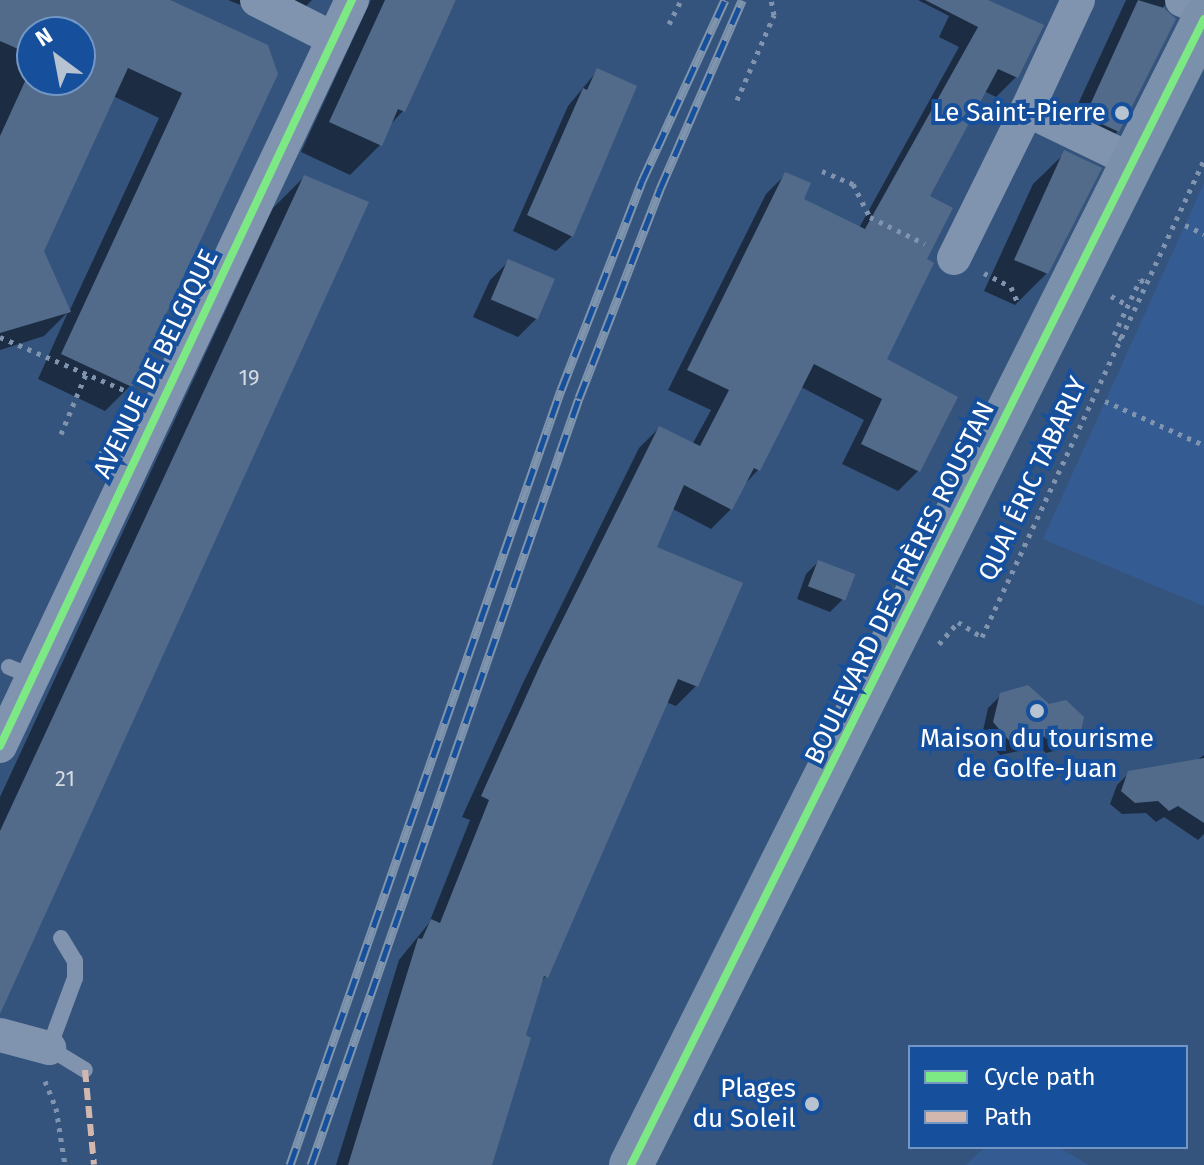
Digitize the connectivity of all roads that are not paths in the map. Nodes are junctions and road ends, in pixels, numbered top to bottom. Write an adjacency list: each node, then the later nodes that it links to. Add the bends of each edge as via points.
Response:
1 (257, 0): 7 (street)
2 (352, 0): 7 (street, AVENUE DE BELGIQUE)
3 (1078, 0): 8 (street)
4 (1182, 0): 5 (street)
5 (1204, 9)
6 (1204, 19): 9 (main road, BOULEVARD DES FRÈRES ROUSTAN)
7 (334, 39): 11 (street, AVENUE DE BELGIQUE, via 159,405 119,458 20,672)
8 (1027, 110): 9 (street); 10 (street)
9 (1133, 161): 15 (main road, BOULEVARD DES FRÈRES ROUSTAN)
10 (954, 258)
11 (0, 746)
12 (61, 938): 13 (lane, via 75,961 75,978)
13 (25, 1042): 14 (lane)
14 (85, 1070)
15 (631, 1165)

